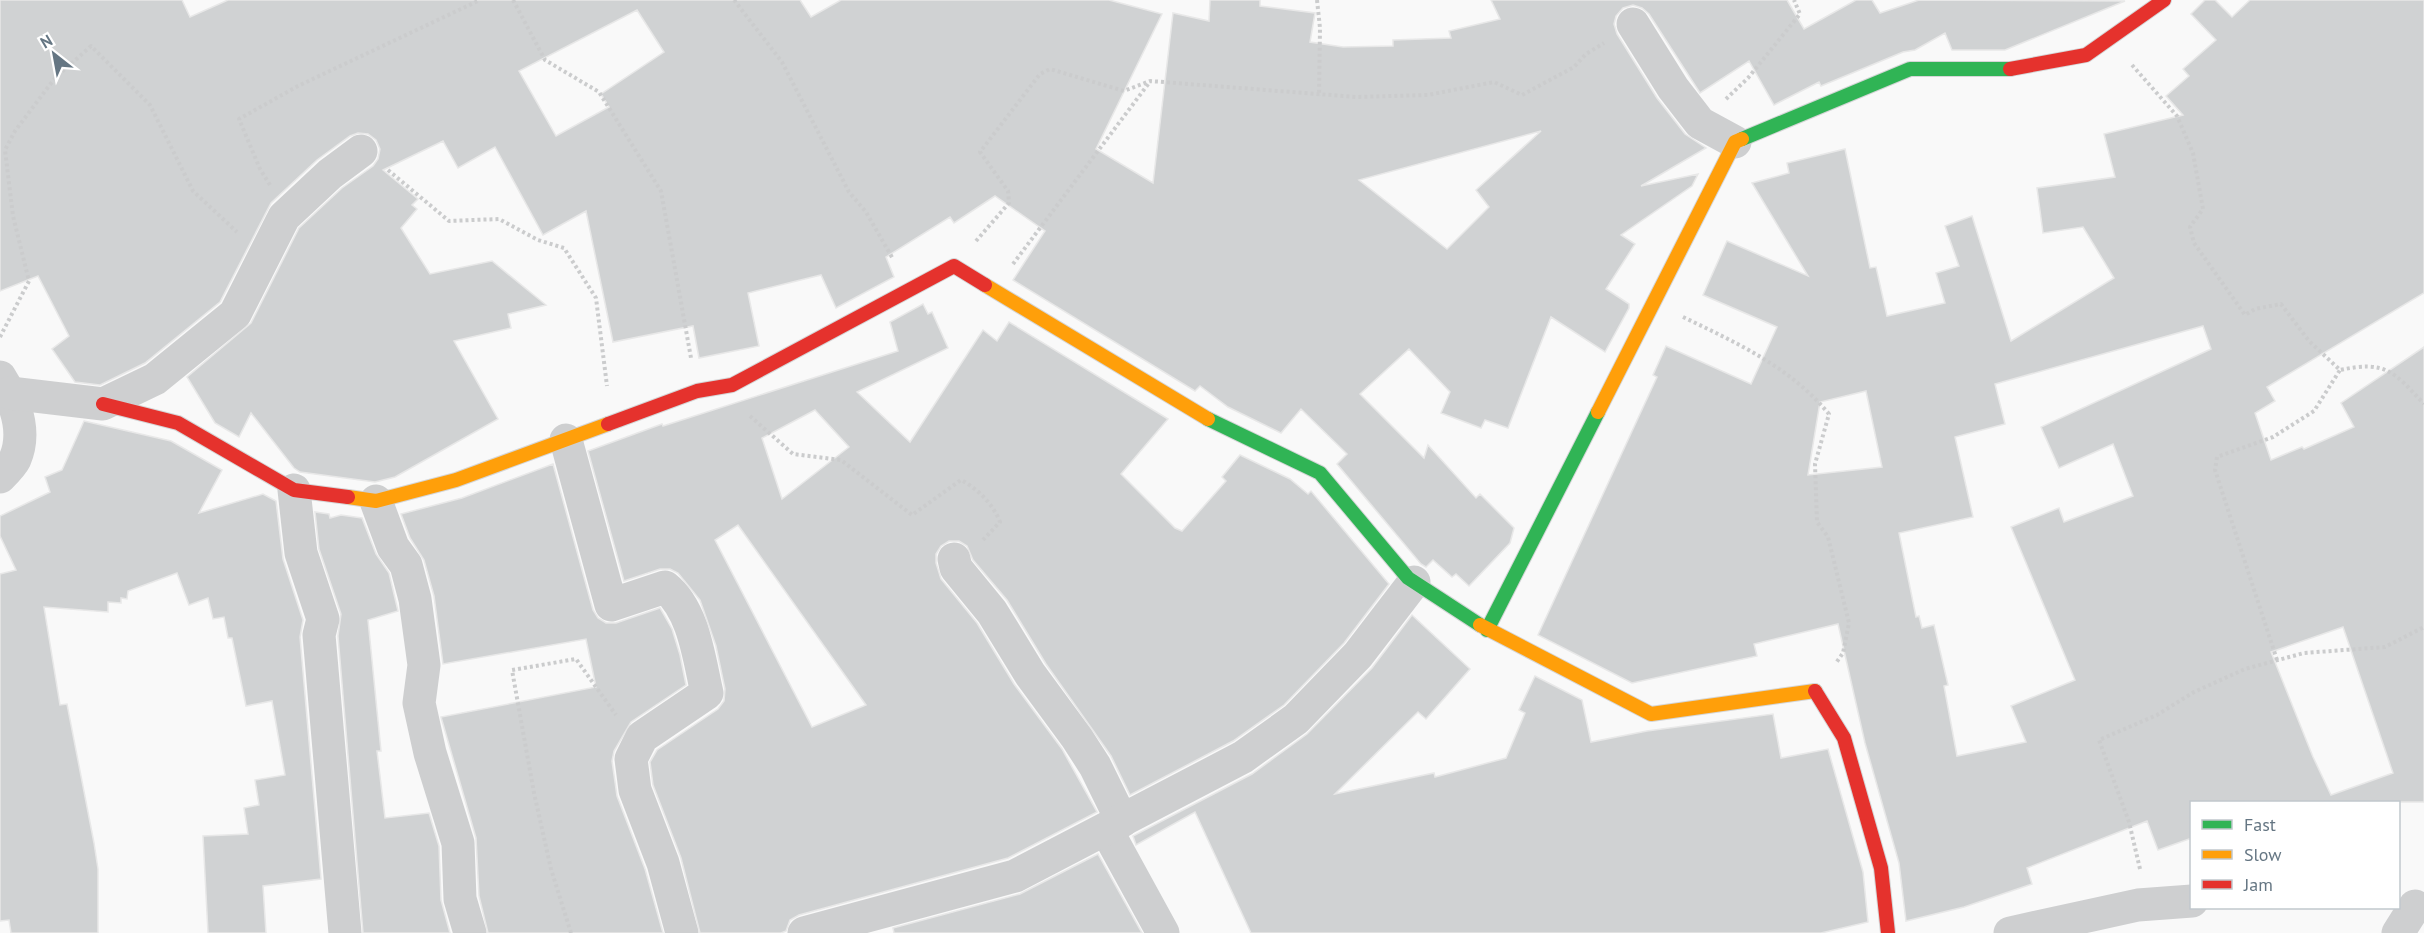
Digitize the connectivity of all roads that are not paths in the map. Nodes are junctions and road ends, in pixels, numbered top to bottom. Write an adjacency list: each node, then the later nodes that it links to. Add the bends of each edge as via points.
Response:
1 (2164, 0): 3 (street, via 2086,55 2016,69 1911,69)
2 (1633, 24): 3 (street, via 1700,123)
3 (1735, 142): 13 (street)
4 (361, 151): 6 (street, via 288,213 236,314 155,380)
5 (5, 385): 6 (street); 8 (street, via 21,428 15,459)
6 (103, 404): 9 (street, via 178,423)
7 (566, 440): 10 (street, via 456,480); 12 (street, via 697,391 732,386 954,266 1190,410 1320,473); 19 (street, via 611,604 665,587 676,595 691,628 707,693 642,736 631,759 635,790 663,863)
8 (0, 477)
9 (294, 490): 10 (street); 17 (street, via 301,553 323,619 319,635)
10 (376, 501): 18 (street, via 393,547 406,565 415,599 424,665 419,703 458,843 460,899)
11 (954, 559): 14 (street, via 956,568 992,612 1030,675 1095,766)
12 (1414, 582): 13 (street); 14 (street, via 1358,655 1296,719 1243,757)
13 (1487, 630): 22 (street, via 1651,714 1814,689 1844,738 1881,867)
14 (1114, 825): 20 (street, via 1015,876); 21 (street)
15 (2190, 901): 23 (street, via 2148,904)
16 (2412, 906): 24 (street)
17 (345, 933)
18 (470, 933)
19 (681, 933)
20 (804, 933)
21 (1163, 933)
22 (1888, 933)
23 (2010, 933)
24 (2398, 933)

